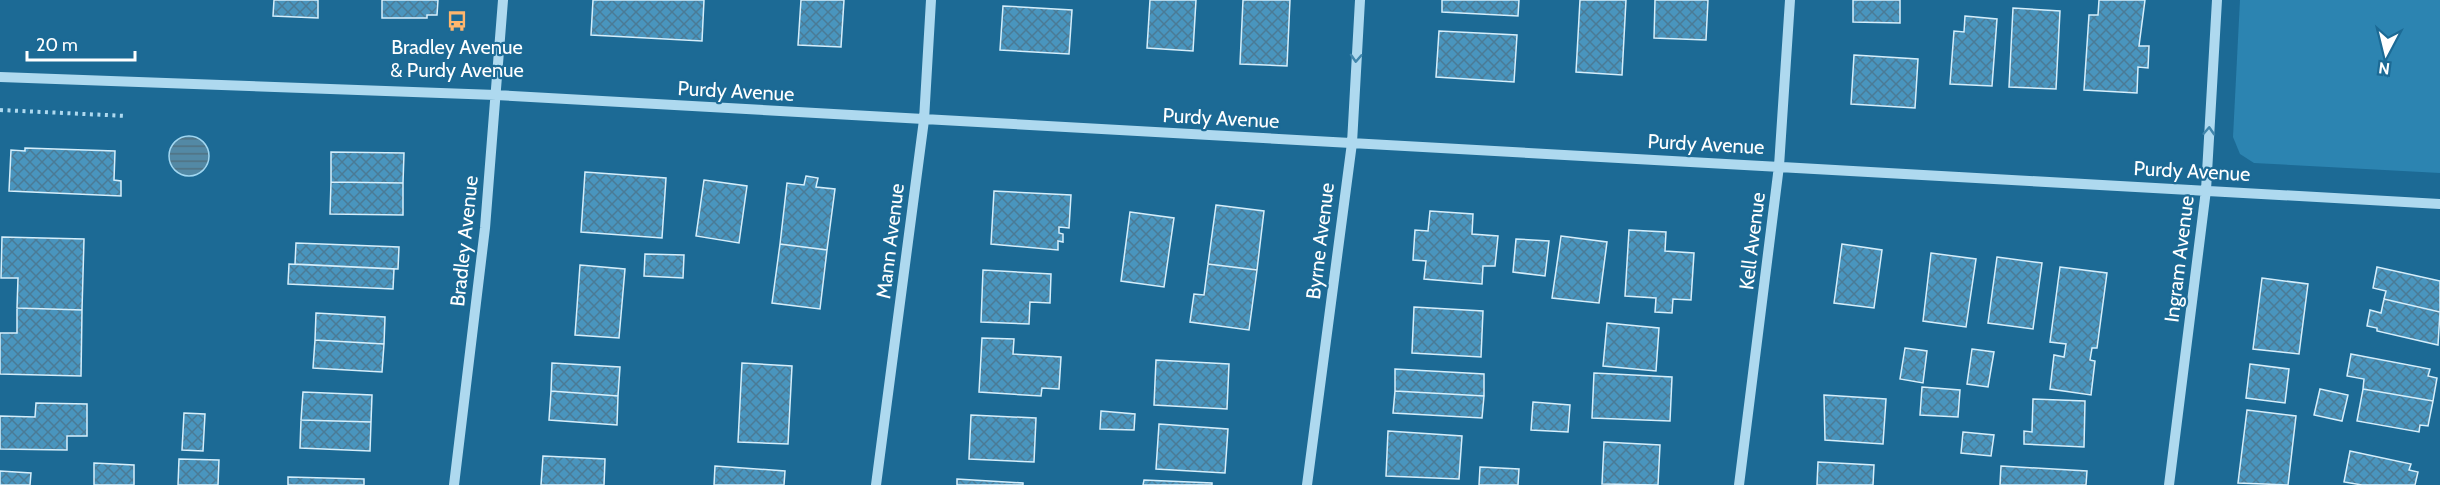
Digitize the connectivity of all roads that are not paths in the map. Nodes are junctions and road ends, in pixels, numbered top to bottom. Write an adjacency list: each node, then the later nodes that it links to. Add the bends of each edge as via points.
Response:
1 (503, 0): 7 (street, Bradley Avenue)
2 (931, 0): 8 (street, Mann Avenue)
3 (1360, 0): 9 (street, Byrne Avenue, one-way to 9)
4 (1790, 0): 10 (street, Kell Avenue)
5 (2217, 0): 11 (street, Ingram Avenue, one-way to 5)
6 (0, 77): 7 (street, Purdy Avenue)
7 (496, 95): 8 (street, Purdy Avenue); 13 (street, Bradley Avenue, via 485,228)
8 (924, 120): 9 (street, Purdy Avenue); 14 (street, Mann Avenue)
9 (1352, 143): 10 (street, Purdy Avenue); 15 (street, Byrne Avenue)
10 (1779, 166): 11 (street, Purdy Avenue); 16 (street, Kell Avenue)
11 (2206, 190): 12 (street, Purdy Avenue); 17 (street, Ingram Avenue)
12 (2440, 204)
13 (454, 485)
14 (876, 485)
15 (1307, 485)
16 (1739, 485)
17 (2169, 485)

